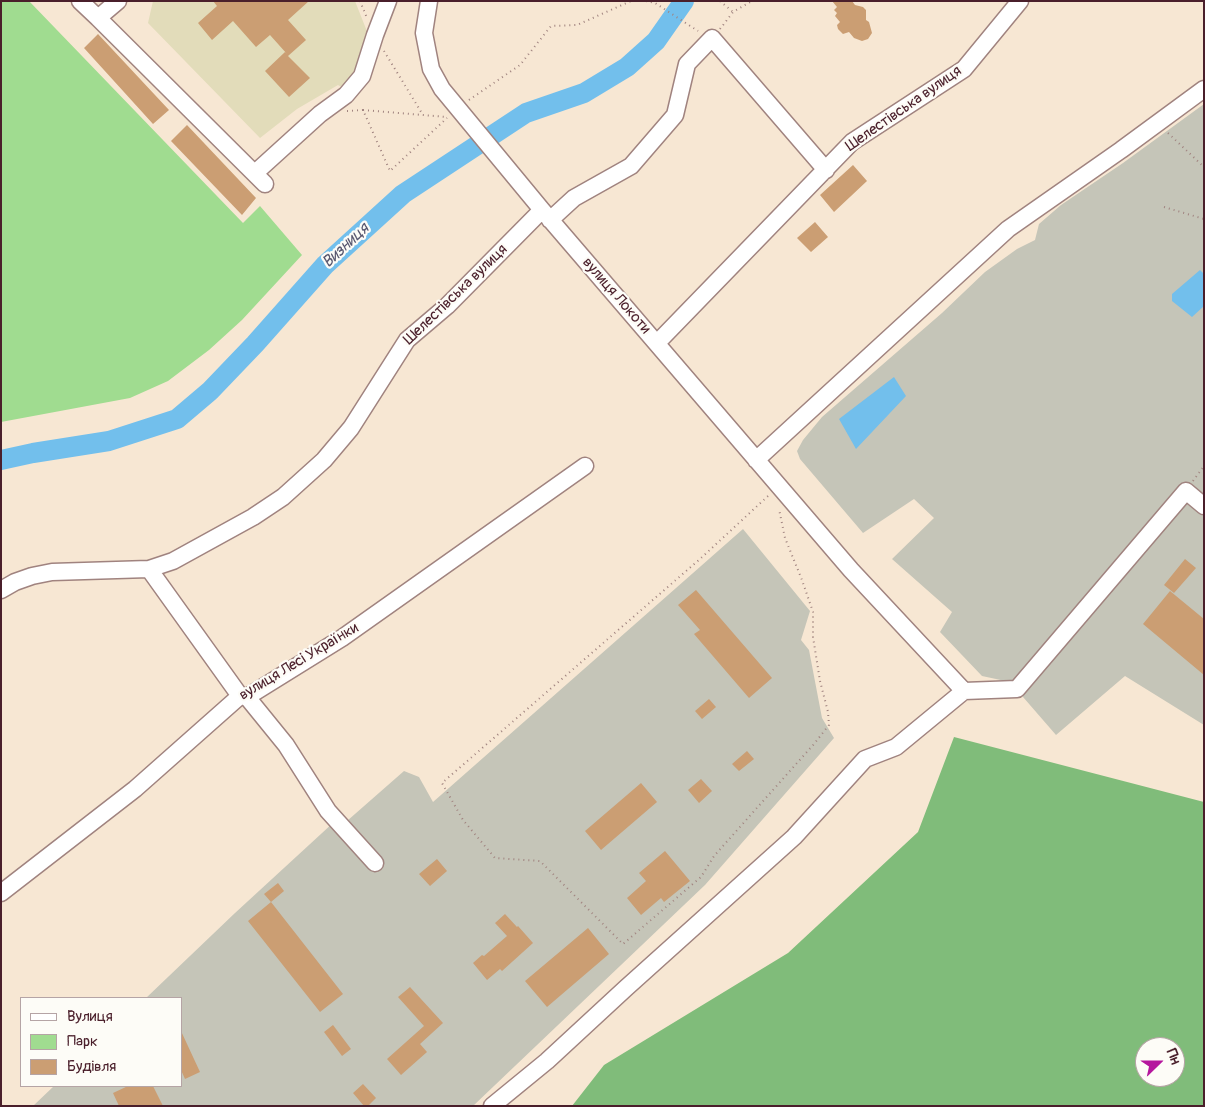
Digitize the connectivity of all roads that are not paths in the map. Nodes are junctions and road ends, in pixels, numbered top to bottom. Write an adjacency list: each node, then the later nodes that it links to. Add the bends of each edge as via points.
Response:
1 (80, 1): 6 (street)
2 (118, 1): 6 (street)
3 (388, 1): 6 (street, via 362,76 346,95 320,114 260,179)
4 (429, 1): 9 (street, вулиця Локоти, via 424,33 432,70 442,89)
5 (1020, 1): 8 (street, Шелестівська вулиця, via 964,69 852,142)
6 (98, 18)
7 (1204, 89): 11 (street, via 1008,229)
8 (826, 170): 9 (street, Шелестівська вулиця, via 712,38 688,64 675,115 631,166); 10 (street, Шелестівська вулиця)
9 (546, 215): 10 (street, вулиця Локоти); 14 (street, Шелестівська вулиця, via 407,340 351,428 324,460 284,497 173,562)
10 (656, 343): 11 (street, вулиця Локоти)
11 (756, 460): 16 (street, вулиця Локоти, via 851,570)
12 (585, 466): 17 (street, вулиця Лесі Українки, via 342,638)
13 (1204, 506): 16 (street, via 1186,491 1017,689)
14 (149, 569): 15 (street, Шелестівська вулиця, via 52,572 15,582); 17 (street)
15 (1, 590)
16 (964, 690): 20 (street, via 896,747 865,758 794,836 547,1061)
17 (243, 696): 18 (street, via 286,746 328,812); 19 (street, вулиця Лесі Українки, via 136,789)
18 (375, 863)
19 (1, 893)
20 (492, 1106)

